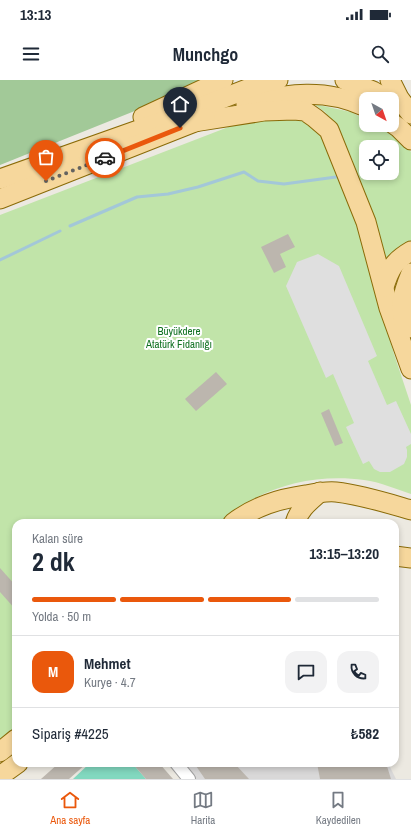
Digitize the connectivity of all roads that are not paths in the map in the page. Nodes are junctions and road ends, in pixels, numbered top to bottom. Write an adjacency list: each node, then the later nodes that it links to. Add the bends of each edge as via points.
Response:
1 (223, 80): 12 (main road)
2 (278, 80): 12 (main road, via 265,82 175,117)
3 (345, 80): 5 (main road)
4 (390, 80): 8 (main road)
5 (375, 92)
6 (359, 104): 9 (main road, via 336,96 287,95 267,98)
7 (399, 106): 8 (main road)
8 (411, 114)
9 (194, 122): 14 (main road); 18 (main road, via 264,111 294,110 305,111 329,130 366,222)
10 (399, 128): 11 (main road)
11 (411, 140)
12 (26, 169): 13 (main road)
13 (0, 179)
14 (8, 196): 15 (main road)
15 (0, 202)
16 (411, 250): 18 (main road, via 398,258 389,272)
17 (411, 273): 19 (main road, via 403,293 402,304 403,319)
18 (384, 287): 20 (main road)
19 (411, 346)
20 (411, 370)
21 (320, 492): 22 (main road, via 350,494); 25 (main road, via 281,499); 26 (main road, via 304,506)
22 (389, 504): 23 (main road); 24 (main road)
23 (411, 504)
24 (411, 510)
25 (238, 519)
26 (296, 519)
27 (399, 556): 28 (main road)
28 (411, 558)
29 (12, 742): 30 (main road)
30 (0, 752)
31 (12, 767): 33 (main road)
32 (180, 767): 34 (street)
33 (0, 776)
34 (190, 779)

